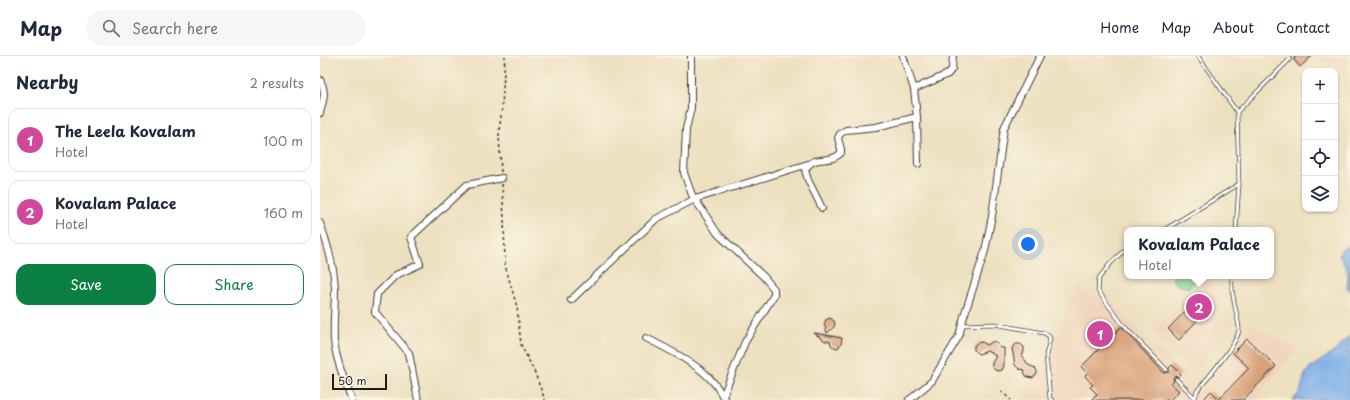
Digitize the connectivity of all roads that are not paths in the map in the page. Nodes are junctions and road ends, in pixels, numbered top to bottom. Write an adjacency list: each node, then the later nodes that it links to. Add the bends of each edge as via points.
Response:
1 (691, 56): 16 (street, via 692,108 686,129 684,173)
2 (903, 56): 8 (street)
3 (953, 56): 8 (street, via 952,69 948,74)
4 (1040, 56): 24 (street, via 1004,128 985,251)
5 (1198, 56): 9 (lane)
6 (1290, 59): 9 (lane)
7 (320, 80): 10 (street, via 324,88)
8 (914, 89): 11 (street)
9 (1237, 112): 15 (lane)
10 (320, 113)
11 (918, 117): 12 (street, via 842,132 838,138 841,149 838,156 814,160); 13 (street)
12 (808, 164): 16 (street); 17 (street, via 805,170 808,180)
13 (918, 164)
14 (502, 178): 31 (street, via 467,184 411,237 420,264 396,275 377,294 375,312 409,353)
15 (1239, 184): 19 (lane); 20 (lane)
16 (695, 199): 23 (street, via 656,219); 28 (street, via 718,234 774,289 774,295 745,342)
17 (822, 208)
18 (320, 223): 30 (street, via 333,267 334,342)
19 (1169, 227)
20 (1236, 227)
21 (1124, 250): 26 (lane, via 1099,278 1098,291 1123,325)
22 (1232, 279): 29 (lane, via 1240,330 1226,357 1197,391)
23 (571, 300)
24 (962, 325): 32 (street, via 959,336 932,381); 33 (lane, via 994,324 1049,336 1046,355)
25 (646, 338): 28 (street, via 682,357 701,371 713,381)
26 (1167, 370)
27 (1176, 379): 29 (lane)
28 (724, 398)
29 (1196, 399)
30 (352, 400)
31 (418, 400)
32 (909, 400)
33 (1052, 400)

